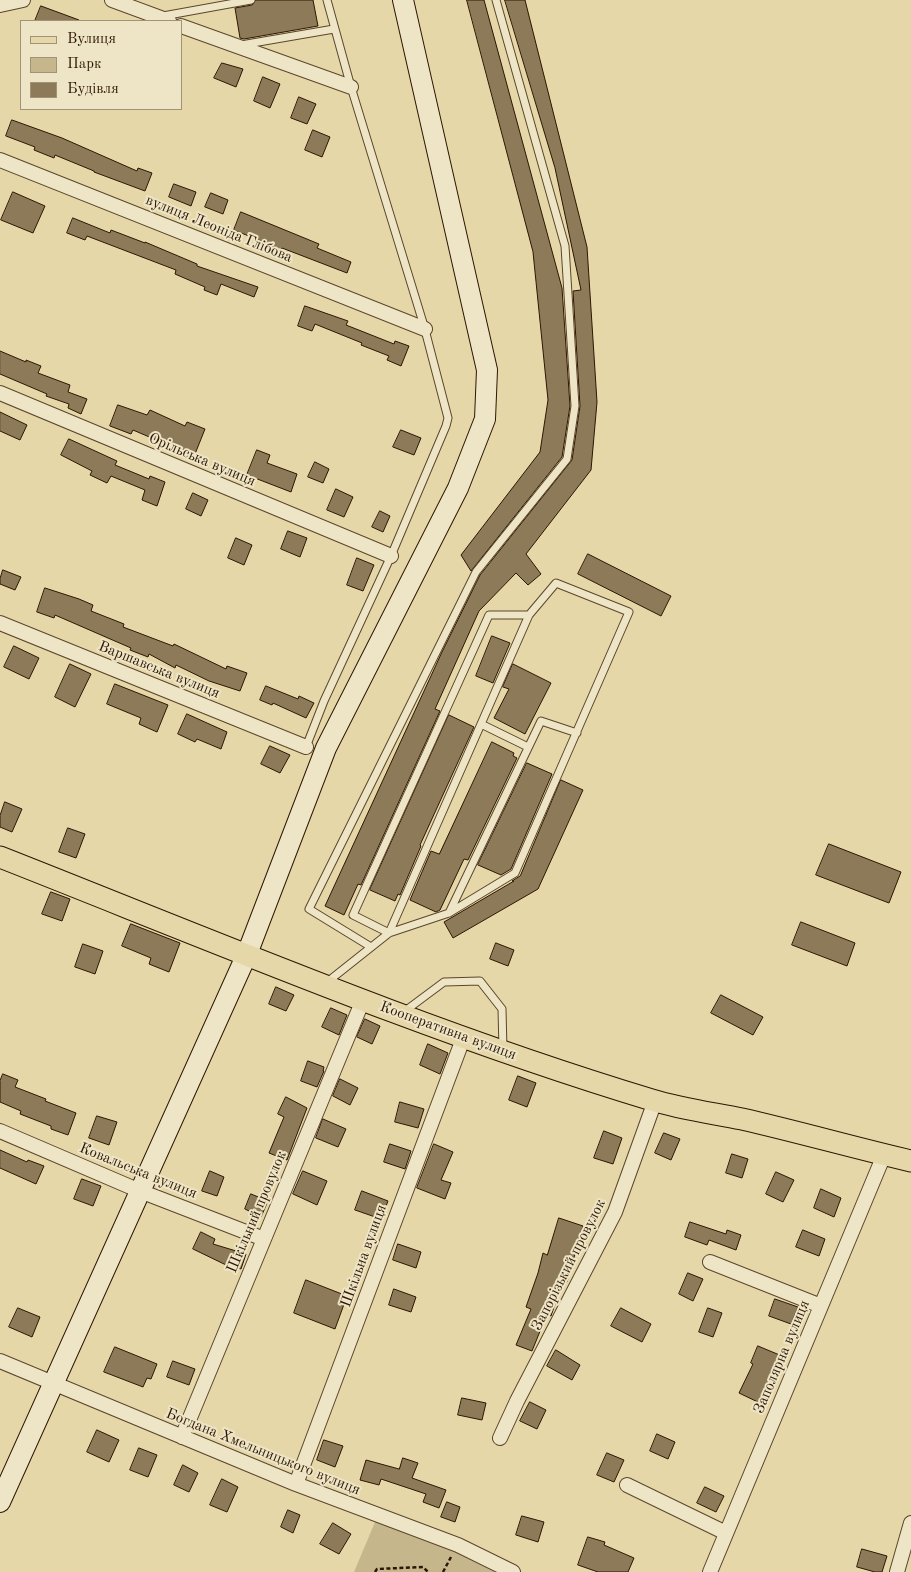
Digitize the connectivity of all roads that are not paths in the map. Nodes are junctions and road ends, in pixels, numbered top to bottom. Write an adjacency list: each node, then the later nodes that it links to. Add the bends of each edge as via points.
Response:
1 (22, 0): 7 (street)
2 (112, 0): 8 (street)
3 (251, 0): 8 (lane)
4 (327, 0): 10 (lane)
5 (496, 0): 26 (lane, via 564,246 576,406 567,460 476,572 309,909)
6 (403, 2): 27 (street, via 487,370 485,419 458,488 326,748)
7 (0, 5)
8 (163, 19)
9 (182, 26): 11 (street)
10 (334, 28): 11 (lane); 12 (lane)
11 (236, 46): 12 (street)
12 (352, 87): 14 (lane)
13 (0, 160): 14 (street, вулиця Леоніда Глібова)
14 (425, 330): 16 (lane, via 448,418)
15 (0, 393): 16 (street, Орільська вулиця)
16 (391, 556): 21 (lane, via 324,700)
17 (529, 615): 19 (lane); 20 (lane, via 556,583 629,612); 25 (lane, via 490,615 353,915)
18 (0, 623): 21 (street, Варшавська вулиця)
19 (481, 724): 22 (lane); 25 (lane)
20 (576, 733): 22 (lane, via 541,721); 24 (lane, via 515,873)
21 (306, 747)
22 (528, 747): 24 (lane)
23 (0, 857): 27 (main road, Кооперативна вулиця)
24 (449, 913): 25 (lane)
25 (389, 933): 26 (lane)
26 (371, 947): 28 (lane)
27 (247, 954): 28 (main road, Кооперативна вулиця); 37 (street)
28 (324, 985): 29 (main road, Кооперативна вулиця)
29 (363, 1000): 30 (main road, Кооперативна вулиця); 38 (street, Шкільний провулок)
30 (401, 1014): 31 (main road, Кооперативна вулиця); 32 (lane, via 444,982 480,981 502,1009)
31 (463, 1038): 32 (main road, Кооперативна вулиця); 45 (street, Шкільна вулиця)
32 (504, 1052): 33 (main road, Кооперативна вулиця)
33 (655, 1102): 35 (main road, Кооперативна вулиця, via 742,1119); 44 (street, Запорізький провулок, via 616,1212)
34 (0, 1131): 37 (street, Ковальська вулиця)
35 (884, 1155): 36 (main road, Кооперативна вулиця); 40 (street, Заполярна вулиця)
36 (911, 1161)
37 (140, 1191): 38 (street, Ковальська вулиця); 42 (street)
38 (264, 1239): 43 (street, Шкільний провулок)
39 (710, 1262): 40 (street)
40 (821, 1306): 49 (street, Заполярна вулиця)
41 (0, 1361): 42 (street, Богдана Хмельницького вулиця)
42 (53, 1384): 43 (street, Богдана Хмельницького вулиця); 47 (street)
43 (182, 1437): 45 (street, Богдана Хмельницького вулиця)
44 (500, 1438)
45 (296, 1484): 50 (street, Богдана Хмельницького вулиця, via 458,1545)
46 (627, 1485): 49 (street)
47 (0, 1502)
48 (911, 1523): 52 (street)
49 (726, 1533): 51 (street, Заполярна вулиця)
50 (513, 1572)
51 (710, 1572)
52 (897, 1572)

